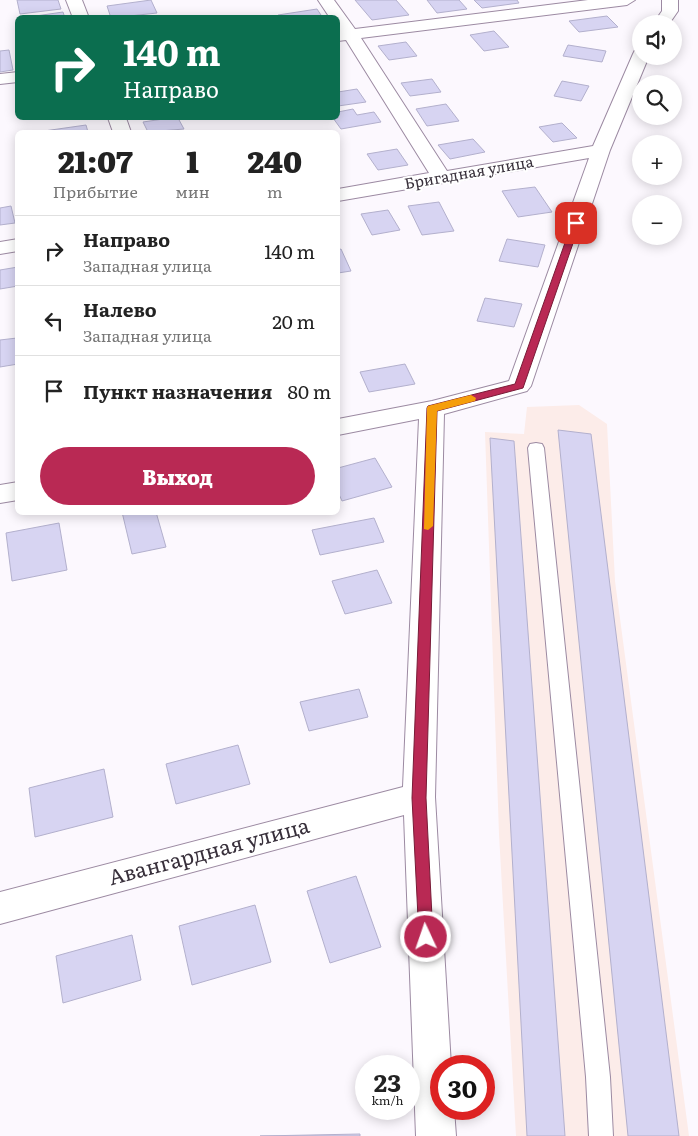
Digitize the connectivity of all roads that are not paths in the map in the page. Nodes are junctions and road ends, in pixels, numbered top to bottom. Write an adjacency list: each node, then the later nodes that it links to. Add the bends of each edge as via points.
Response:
1 (74, 0): 6 (street)
2 (326, 0): 7 (street)
3 (626, 0): 5 (street)
4 (670, 0): 8 (street)
5 (537, 5): 9 (street)
6 (80, 15)
7 (334, 15)
8 (667, 15)
9 (344, 36): 14 (street)
10 (636, 65): 13 (street)
11 (15, 76): 12 (street)
12 (0, 79)
13 (601, 150): 14 (street, Бригадная улица); 18 (street, via 519,386)
14 (442, 178): 15 (street, Бригадная улица)
15 (340, 195)
16 (15, 246): 17 (street)
17 (0, 248)
18 (432, 408): 19 (street); 23 (street)
19 (340, 427)
20 (536, 448): 26 (lane)
21 (15, 492): 22 (street)
22 (0, 494)
23 (419, 798): 24 (street, Авангардная улица); 25 (street)
24 (0, 908)
25 (436, 1136)
26 (602, 1136)

